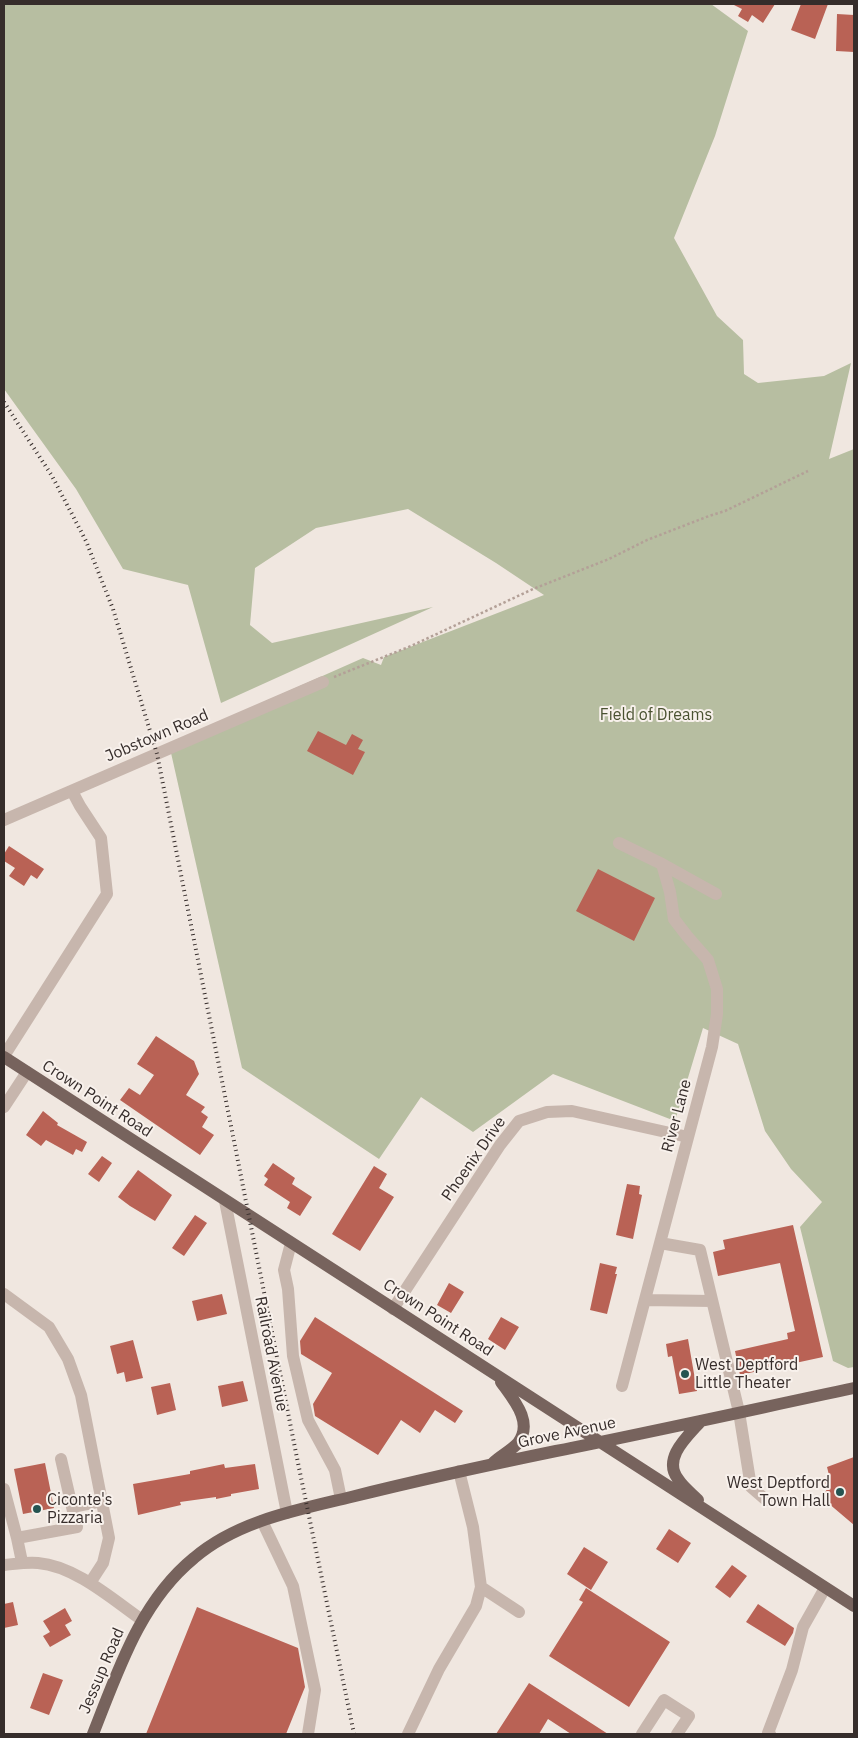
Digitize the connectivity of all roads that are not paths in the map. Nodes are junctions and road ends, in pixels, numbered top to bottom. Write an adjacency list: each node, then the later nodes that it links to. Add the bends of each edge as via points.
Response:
1 (323, 682): 2 (street, Jobstown Road)
2 (72, 791): 3 (street, Jobstown Road); 7 (street, via 102,838 107,894)
3 (4, 820)
4 (619, 843): 5 (street)
5 (662, 864): 6 (street); 10 (street, River Lane, via 674,918 708,960 717,989 712,1047)
6 (716, 894)
7 (4, 1056): 8 (main road, Crown Point Road)
8 (27, 1072): 9 (street); 11 (main road, Crown Point Road)
9 (4, 1108)
10 (688, 1137): 13 (street, River Lane); 17 (street, Phoenix Drive, via 572,1111 547,1112 519,1122 500,1145)
11 (224, 1201): 12 (main road, Crown Point Road); 32 (street, Railroad Avenue)
12 (291, 1243): 17 (main road, Crown Point Road); 28 (street, via 284,1270 293,1356 308,1420 335,1470)
13 (660, 1243): 15 (street, River Lane); 16 (street, via 700,1250)
14 (4, 1294): 30 (street, via 49,1327 68,1359 82,1396)
15 (645, 1300): 16 (street); 19 (street, River Lane)
16 (712, 1301): 21 (street)
17 (393, 1309): 18 (main road, Crown Point Road)
18 (497, 1376): 23 (main road, Crown Point Road); 25 (main road, via 522,1412 524,1427 518,1442)
19 (622, 1386)
20 (854, 1388): 21 (main road, Grove Avenue)
21 (738, 1412): 22 (main road, Grove Avenue); 29 (street, via 751,1487)
22 (701, 1421): 23 (main road, Grove Avenue); 33 (main road, via 675,1453 674,1465 677,1478)
23 (600, 1442): 25 (main road, Grove Avenue); 33 (main road, Crown Point Road)
24 (61, 1459): 31 (street)
25 (490, 1465): 26 (main road, Grove Avenue)
26 (458, 1471): 28 (main road, Grove Avenue); 39 (street, via 473,1527)
27 (4, 1489): 35 (street)
28 (341, 1499): 32 (main road, Grove Avenue)
29 (766, 1500)
30 (102, 1501): 31 (street); 38 (street, via 109,1538 103,1563)
31 (72, 1507): 35 (street, via 77,1527)
32 (287, 1513): 34 (main road, Grove Avenue)
33 (713, 1516): 40 (main road, Crown Point Road)
34 (262, 1521): 43 (main road, Jessup Road, via 238,1530 195,1556 172,1577); 45 (street, via 292,1586 315,1690)
35 (17, 1538): 36 (street)
36 (22, 1562): 37 (street); 38 (street, via 56,1566)
37 (4, 1566)
38 (90, 1583): 43 (street)
39 (481, 1587): 42 (street); 46 (street, via 476,1606 439,1669)
40 (826, 1588): 41 (main road, Crown Point Road); 49 (street, via 803,1627)
41 (854, 1606)
42 (519, 1612)
43 (142, 1620): 44 (main road, Jessup Road)
44 (93, 1734)
45 (308, 1734)
46 (408, 1734)
47 (642, 1734): 48 (street, via 664,1700 690,1716)
48 (677, 1734)
49 (770, 1734)

